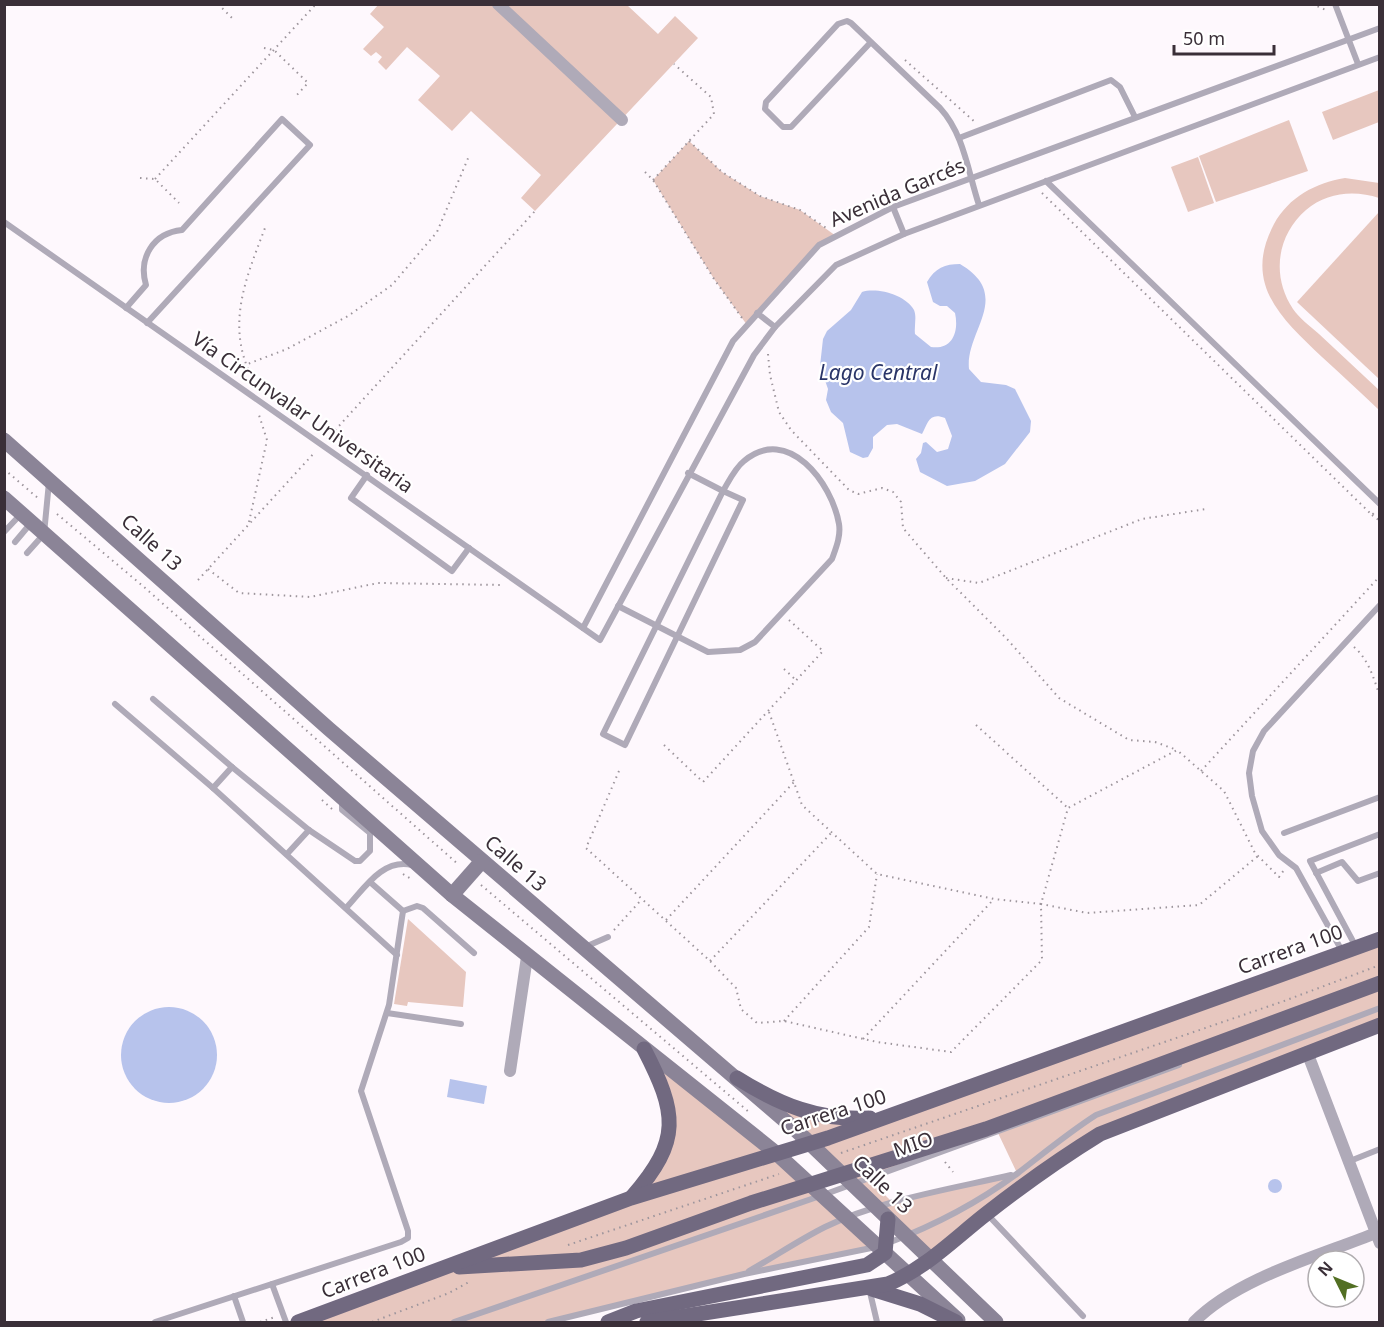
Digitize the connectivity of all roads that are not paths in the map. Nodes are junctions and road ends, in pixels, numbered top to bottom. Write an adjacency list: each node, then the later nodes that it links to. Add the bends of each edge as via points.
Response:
1 (498, 4): 9 (street)
2 (1335, 4): 4 (lane)
3 (1380, 28): 4 (lane, Avenida Garcés)
4 (1348, 39): 7 (lane); 8 (lane, Avenida Garcés)
5 (871, 42): 5 (lane, via 851,23 841,22 766,102 765,109 783,127 791,127); 10 (lane, via 948,117)
6 (1380, 57): 7 (lane)
7 (1358, 64): 12 (lane)
8 (1135, 117): 10 (lane, via 1120,87 1111,80); 11 (lane, Avenida Garcés)
9 (622, 120)
10 (959, 138): 11 (lane)
11 (970, 178): 13 (lane); 14 (lane, Avenida Garcés)
12 (1046, 181): 13 (lane); 27 (lane)
13 (979, 205): 16 (lane)
14 (893, 207): 16 (lane); 18 (lane, Avenida Garcés, via 819,245)
15 (4, 222): 17 (lane, Vía Circunvalar Universitaria)
16 (904, 234): 20 (lane, via 836,265)
17 (126, 308): 19 (lane, Vía Circunvalar Universitaria); 19 (lane, via 146,285 144,262 154,242 167,233 182,230 282,119 310,145)
18 (757, 313): 20 (lane); 36 (lane, Avenida Garcés, via 734,341)
19 (147, 323): 23 (lane, Vía Circunvalar Universitaria)
20 (776, 327): 22 (lane, via 754,355)
21 (4, 440): 24 (main road, Calle 13)
22 (688, 473): 25 (lane); 35 (lane)
23 (367, 475): 32 (lane, Vía Circunvalar Universitaria); 32 (lane, via 351,498 452,571)
24 (49, 479): 30 (lane); 49 (main road, Calle 13)
25 (723, 491): 37 (lane); 38 (lane, via 743,500); 38 (lane, via 745,459 768,450 788,451 804,460 824,486 839,524 838,544 827,567 755,642 740,650 708,652)
26 (4, 498): 28 (main road)
27 (1380, 506)
28 (26, 518): 29 (lane); 30 (main road); 31 (lane)
29 (4, 532)
30 (44, 534): 33 (lane); 44 (main road)
31 (15, 542)
32 (469, 549): 36 (lane, Vía Circunvalar Universitaria)
33 (27, 553)
34 (1380, 605): 60 (lane, via 1264,731 1250,760 1249,785 1262,831 1271,846 1296,868)
35 (618, 606): 36 (lane, Vía Circunvalar Universitaria, via 600,640); 37 (lane)
36 (583, 628)
37 (656, 628): 38 (lane); 38 (lane, via 603,734 625,745)
38 (677, 637)
39 (153, 699): 41 (lane)
40 (115, 704): 42 (lane)
41 (232, 767): 42 (lane); 45 (lane)
42 (213, 788): 48 (lane)
43 (1380, 796): 46 (lane)
44 (342, 798): 45 (lane, via 342,810 370,834 366,858 354,861); 52 (main road)
45 (309, 830): 48 (lane)
46 (1284, 834)
47 (1380, 834): 50 (lane, via 1310,861)
48 (287, 854): 55 (lane)
49 (482, 861): 54 (main road); 59 (main road, Calle 13)
50 (1316, 873): 51 (lane, via 1342,862 1358,881); 60 (lane)
51 (1380, 873)
52 (420, 874): 53 (lane, via 404,863 392,864); 54 (main road)
53 (370, 882): 55 (lane); 56 (lane)
54 (452, 895): 63 (main road)
55 (346, 908): 62 (lane)
56 (403, 911): 61 (lane, via 423,908); 62 (lane)
57 (608, 937): 59 (lane)
58 (1380, 939): 60 (main road, Carrera 100)
59 (585, 947): 73 (main road, Calle 13)
60 (1349, 950): 74 (main road, Carrera 100)
61 (474, 953)
62 (397, 955): 67 (lane)
63 (527, 957): 70 (main road); 72 (street)
64 (1380, 982): 80 (main road)
65 (1380, 991): 80 (lane, MIO, via 998,1133)
66 (1380, 1008): 79 (lane, via 1096,1115)
67 (387, 1014): 68 (lane); 93 (lane, via 361,1091 409,1235 401,1242)
68 (461, 1023)
69 (1380, 1025): 71 (main road)
70 (644, 1049): 77 (main road); 82 (main road, via 665,1095 670,1130 654,1171)
71 (1307, 1052): 78 (street); 84 (main road, via 1100,1134)
72 (510, 1071)
73 (737, 1078): 74 (main road, via 788,1107 816,1116 869,1118); 75 (main road, Calle 13)
74 (911, 1108): 75 (main road, Carrera 100)
75 (810, 1143): 77 (main road, Carrera 100); 80 (main road, Calle 13)
76 (1380, 1149): 78 (lane)
77 (776, 1153): 81 (main road); 82 (main road, Carrera 100)
78 (1350, 1161): 87 (street)
79 (1017, 1173): 83 (lane, via 893,1204); 86 (lane, via 958,1211)
80 (848, 1180): 81 (main road); 83 (main road, Calle 13)
81 (817, 1190): 85 (main road); 90 (main road, via 580,1260); 101 (lane)
82 (631, 1198): 90 (main road, Carrera 100)
83 (883, 1214): 85 (lane); 86 (main road, Calle 13); 88 (main road)
84 (986, 1214): 89 (main road); 96 (lane)
85 (847, 1218): 88 (main road); 91 (lane)
86 (906, 1236): 88 (lane); 89 (main road, Calle 13)
87 (1378, 1238): 108 (street, via 1266,1277 1229,1295)
88 (883, 1248): 91 (lane); 92 (main road); 103 (main road, via 867,1265 636,1311)
89 (931, 1260): 92 (main road); 107 (main road, Calle 13)
90 (444, 1268): 100 (main road, Carrera 100)
91 (744, 1274): 102 (lane)
92 (909, 1275): 94 (main road); 106 (main road)
93 (272, 1284): 95 (lane); 99 (lane)
94 (869, 1288): 104 (main road); 105 (lane); 106 (main road, via 909,1300)
95 (234, 1296): 97 (lane); 98 (lane)
96 (1083, 1316)
97 (155, 1323)
98 (243, 1323)
99 (286, 1323)
100 (298, 1323)
101 (454, 1323)
102 (548, 1323)
103 (608, 1323)
104 (647, 1323)
105 (877, 1323)
106 (958, 1323)
107 (996, 1323)
108 (1194, 1323)

